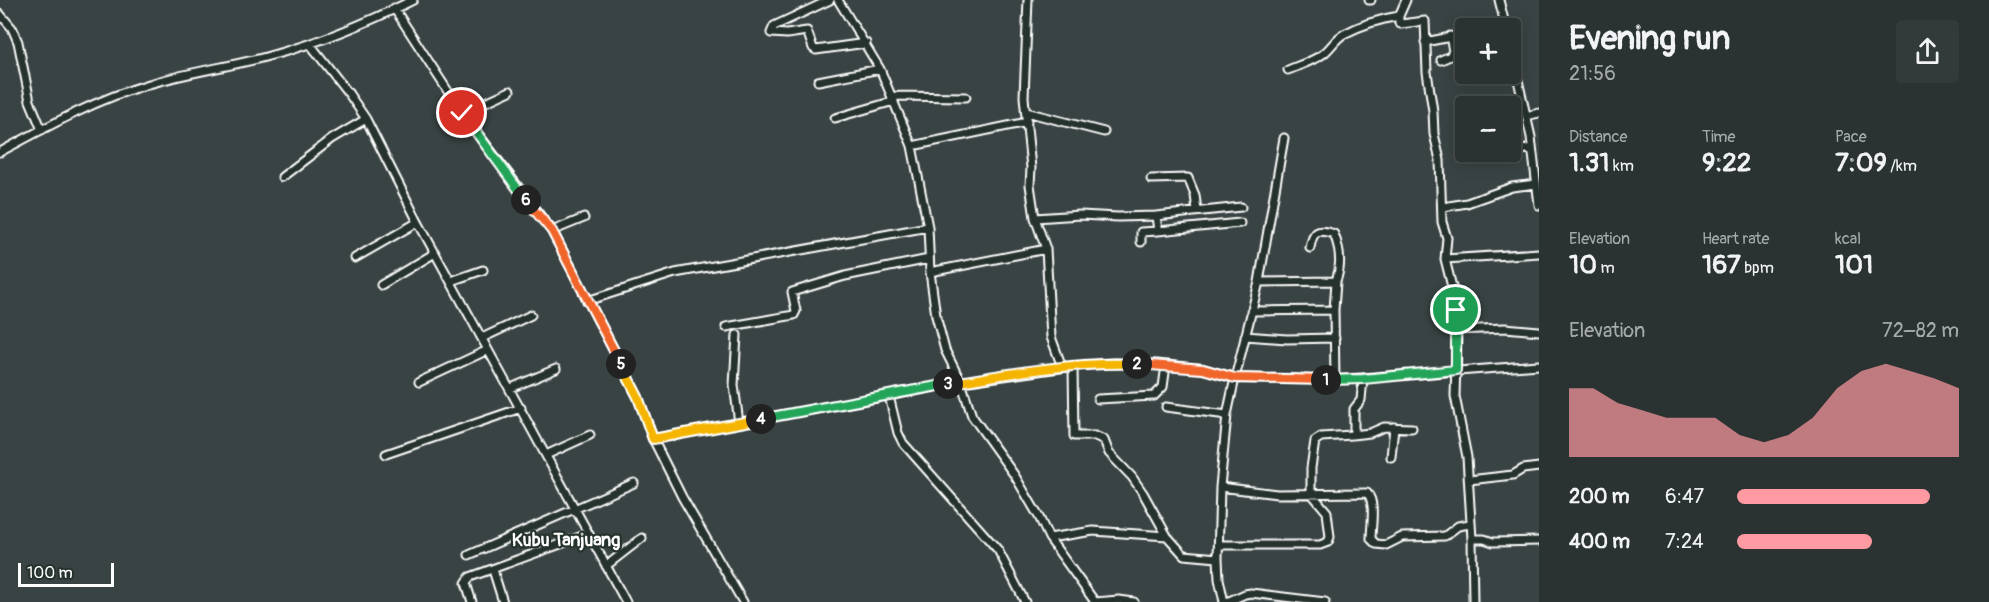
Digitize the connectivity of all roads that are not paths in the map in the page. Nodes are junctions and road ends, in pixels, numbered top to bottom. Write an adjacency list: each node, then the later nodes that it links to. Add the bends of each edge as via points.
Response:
1 (830, 0): 15 (street, via 774,27 771,33 807,31 816,50)
2 (838, 0): 15 (street)
3 (1028, 0): 24 (street)
4 (1406, 0): 9 (street)
5 (1499, 0): 10 (street)
6 (409, 1): 7 (street)
7 (394, 8): 14 (street); 26 (street)
8 (0, 14): 31 (street, via 18,42 30,101)
9 (1399, 16): 13 (street, via 1401,24 1425,21); 18 (street, via 1380,19 1344,34 1313,60)
10 (1502, 18)
11 (1455, 35): 12 (street)
12 (1450, 36): 13 (street); 16 (street, via 1452,54)
13 (1425, 42): 43 (street)
14 (310, 44): 29 (street); 31 (street, via 148,84)
15 (866, 44): 17 (street)
16 (1441, 60)
17 (880, 69): 19 (street); 23 (street)
18 (1288, 70)
19 (818, 81)
20 (1518, 84): 27 (street)
21 (510, 92): 26 (street)
22 (966, 97): 23 (street)
23 (893, 98): 28 (street); 34 (street)
24 (1026, 112): 30 (street); 32 (street)
25 (1539, 112): 27 (street)
26 (462, 113): 51 (street)
27 (1526, 116): 35 (street)
28 (835, 118)
29 (366, 119): 38 (street); 48 (street)
30 (1027, 122): 34 (street); 47 (street)
31 (42, 130): 37 (street)
32 (1104, 132)
33 (1284, 138): 65 (street)
34 (912, 146): 50 (street)
35 (1532, 148): 36 (street); 40 (street)
36 (1521, 150)
37 (0, 152)
38 (282, 177)
39 (1151, 179): 44 (street, via 1188,178)
40 (1536, 184): 41 (street); 43 (street)
41 (1539, 205)
42 (1241, 207): 44 (street)
43 (1443, 207): 60 (street)
44 (1197, 211): 45 (street)
45 (1156, 216): 47 (street); 52 (street)
46 (584, 218): 51 (street)
47 (1035, 218): 55 (street)
48 (418, 222): 56 (street); 58 (street)
49 (1240, 223): 52 (street)
50 (928, 227): 59 (street); 67 (street, via 675,273)
51 (552, 231): 67 (street)
52 (1158, 231): 53 (street, via 1141,231)
53 (1141, 242)
54 (1310, 248): 64 (street, via 1318,231 1334,234 1339,249)
55 (1046, 249): 62 (street); 82 (street, via 1051,337)
56 (435, 253): 63 (street); 66 (street)
57 (1539, 253): 60 (street)
58 (356, 258)
59 (929, 259): 62 (street); 71 (street, via 805,287 792,292 794,315)
60 (1445, 259): 72 (street, via 1456,303)
61 (483, 270): 63 (street)
62 (930, 272): 89 (street, via 945,350)
63 (451, 281): 76 (street)
64 (1336, 281): 65 (street); 68 (street)
65 (1259, 282): 69 (street)
66 (381, 285)
67 (587, 301): 101 (street, via 638,397)
68 (1334, 310): 69 (street); 77 (street)
69 (1251, 311): 75 (street)
70 (531, 315): 76 (street)
71 (726, 327)
72 (1457, 330): 73 (street); 84 (street)
73 (1539, 331)
74 (737, 335): 96 (street, via 734,385)
75 (1245, 336): 77 (street); 85 (street)
76 (482, 338): 78 (street)
77 (1335, 338): 87 (street)
78 (488, 350): 88 (street); 90 (street)
79 (1166, 365): 80 (street); 85 (street); 92 (street, via 1163,387 1154,396)
80 (1073, 366): 82 (street); 113 (street, via 1074,436 1104,440 1109,453 1143,493)
81 (1539, 366): 84 (street)
82 (1062, 367): 89 (street)
83 (555, 369): 90 (street)
84 (1456, 370): 86 (street); 106 (street, via 1455,396)
85 (1235, 378): 87 (street); 95 (street)
86 (1363, 379): 87 (street); 100 (street, via 1361,400 1354,409)
87 (1335, 380)
88 (419, 382)
89 (961, 382): 91 (street); 115 (street, via 972,416 1015,476)
90 (511, 388): 94 (street)
91 (889, 396): 96 (street); 127 (street, via 903,443 998,550)
92 (1098, 399)
93 (1166, 407): 95 (street)
94 (520, 408): 102 (street); 103 (street)
95 (1227, 415): 108 (street)
96 (739, 423): 101 (street)
97 (1394, 427): 98 (street); 100 (street); 104 (street)
98 (1412, 428)
99 (590, 435): 103 (street)
100 (1352, 435): 109 (street, via 1315,441)
101 (653, 439): 126 (street)
102 (386, 454)
103 (546, 455): 110 (street)
104 (1391, 457)
105 (1539, 467): 106 (street, via 1513,475)
106 (1469, 480): 111 (street)
107 (634, 483): 110 (street)
108 (1220, 487): 109 (street, via 1277,494); 118 (street)
109 (1311, 493): 111 (street, via 1369,494 1371,539 1376,544 1386,545 1402,537 1445,536 1458,526); 118 (street, via 1327,512 1328,542)
110 (575, 509): 112 (street); 119 (street)
111 (1470, 524): 116 (street)
112 (588, 534): 121 (street); 122 (street)
113 (1167, 536): 115 (street, via 1093,531); 120 (street, via 1184,555)
114 (642, 538): 121 (street)
115 (1049, 538): 128 (street)
116 (1472, 538): 117 (street, via 1493,542); 132 (street)
117 (1539, 541)
118 (1219, 545): 120 (street)
119 (469, 555)
120 (1218, 558): 130 (street)
121 (606, 566): 125 (street)
122 (493, 570): 123 (street, via 467,579); 124 (street)
123 (472, 602)
124 (503, 602)
125 (626, 602)
126 (742, 602)
127 (1025, 602)
128 (1095, 602): 129 (street)
129 (1134, 602)
130 (1226, 602): 131 (street, via 1251,593)
131 (1326, 602)
132 (1473, 602)

